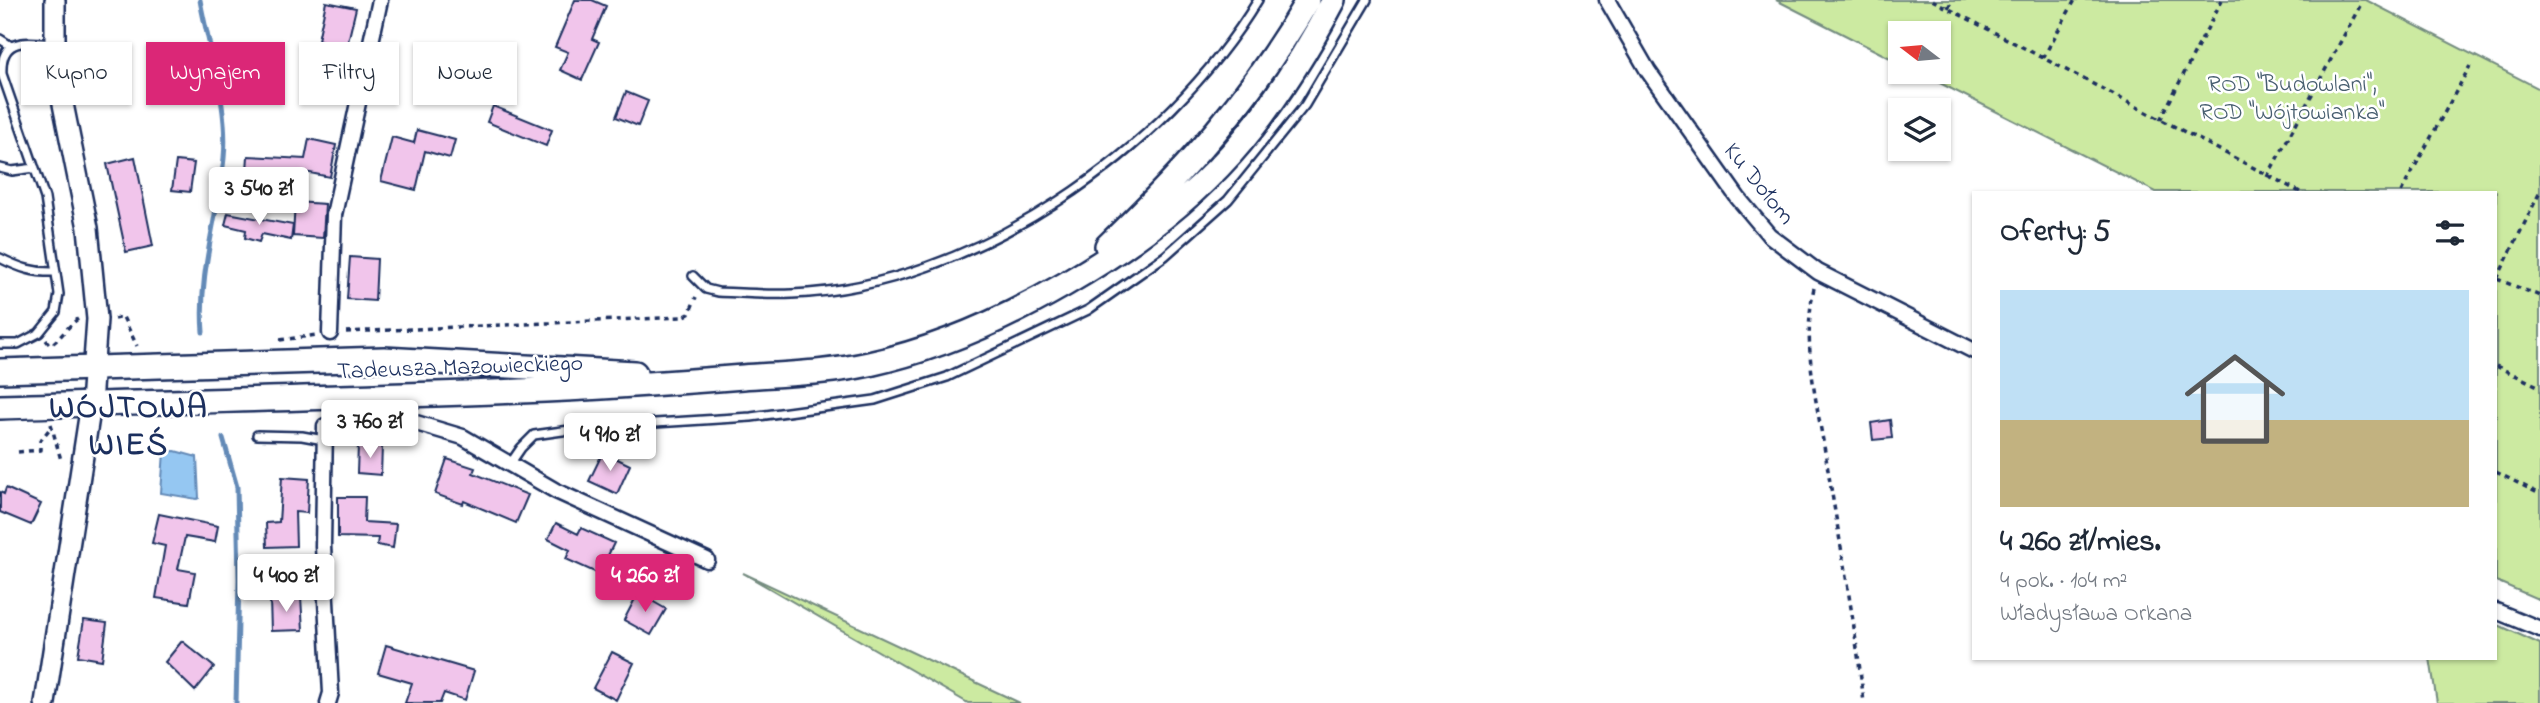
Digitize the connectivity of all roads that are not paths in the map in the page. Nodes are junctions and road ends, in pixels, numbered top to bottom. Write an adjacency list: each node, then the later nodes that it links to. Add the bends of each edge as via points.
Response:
1 (55, 0): 9 (main road)
2 (380, 0): 19 (street, via 334,215)
3 (1258, 0): 18 (lane, via 1194,87 1142,139 1084,185 1032,218 909,272 854,285 793,294 706,289)
4 (1308, 0): 17 (main road, Tadeusza Mazowieckiego, via 1270,64 1201,153)
5 (1334, 0): 17 (main road, Tadeusza Mazowieckiego, via 1284,85 1231,155 1140,237)
6 (1367, 0): 29 (lane, via 1305,104 1228,200 1165,256 1088,310 947,377 876,400 751,418 591,427 534,435)
7 (1607, 0): 21 (street, Ku Dołom, via 1648,71 1769,235 1818,272)
8 (0, 38): 11 (lane)
9 (55, 42)
10 (21, 43): 11 (lane)
11 (11, 46): 14 (lane, via 1,59 2,74)
12 (62, 105): 22 (main road, via 96,287)
13 (0, 168): 14 (lane, via 12,172)
14 (35, 168): 16 (lane, via 45,198)
15 (0, 258): 16 (lane, via 37,273)
16 (56, 272): 20 (lane, via 56,312 39,333 18,344)
17 (1077, 275): 24 (main road, Tadeusza Mazowieckiego, via 1047,294 929,348 867,365)
18 (693, 276)
19 (330, 333)
20 (0, 344)
21 (1972, 350)
22 (96, 367): 23 (main road, Tadeusza Mazowieckiego); 24 (main road, Tadeusza Mazowieckiego, via 384,359); 25 (main road)
23 (0, 371)
24 (746, 377): 25 (main road, Tadeusza Mazowieckiego, via 645,386)
25 (91, 404): 26 (main road, Tadeusza Mazowieckiego); 33 (main road)
26 (0, 407)
27 (325, 433): 28 (lane); 29 (street, via 346,421 416,424 463,437); 34 (street)
28 (257, 435)
29 (510, 464): 30 (street, via 556,491)
30 (706, 560)
31 (2497, 611): 32 (street)
32 (2540, 629)
33 (45, 703)
34 (328, 703)

